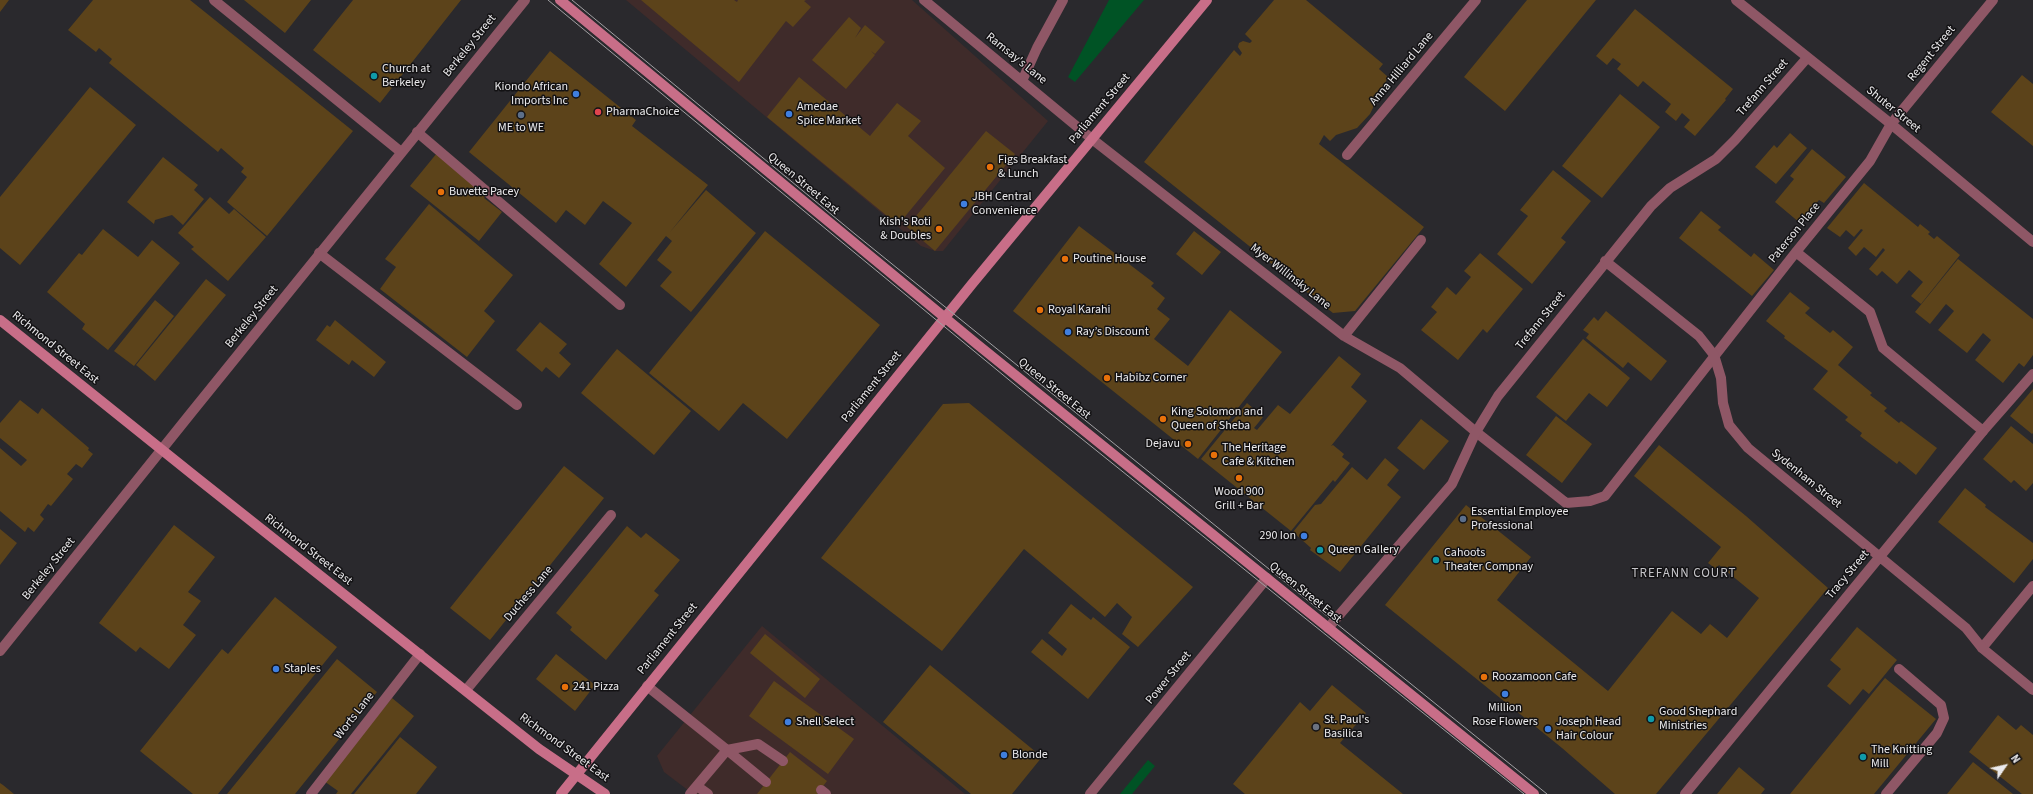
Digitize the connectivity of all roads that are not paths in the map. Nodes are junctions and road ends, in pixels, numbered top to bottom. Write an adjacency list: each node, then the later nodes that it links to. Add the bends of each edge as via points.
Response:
1 (214, 0): 15 (street)
2 (525, 0): 13 (street, Berkeley Street)
3 (560, 0): 23 (main road, Queen Street East)
4 (924, 0): 11 (street, Ramsay's Lane)
5 (1063, 0): 11 (street)
6 (1207, 0): 14 (main road, Parliament Street)
7 (1476, 0): 16 (street, Anna Hilliard Lane)
8 (1736, 0): 10 (street, Shuter Street)
9 (1993, 0): 12 (street, Regent Street)
10 (1807, 58): 12 (street, Shuter Street); 21 (street, Trefann Street, via 1735,140 1716,159 1670,188 1651,206)
11 (1022, 81): 14 (street, Ramsay's Lane)
12 (1891, 124): 18 (street, Shuter Street); 19 (street, Paterson Place, via 1870,161)
13 (417, 132): 15 (street, Berkeley Street); 22 (street)
14 (1092, 139): 23 (main road, Parliament Street); 25 (street, Myer Willinsky Lane)
15 (401, 152): 20 (street, Berkeley Street)
16 (1347, 155)
17 (1421, 240): 25 (street)
18 (2033, 242)
19 (1796, 252): 26 (street, Paterson Place); 29 (street, via 1870,312 1883,348)
20 (319, 254): 28 (street); 31 (street, Berkeley Street)
21 (1605, 261): 26 (street, Sydenham Street, via 1699,336); 30 (street, Trefann Street, via 1498,396)
22 (620, 305)
23 (945, 317): 34 (main road, Queen Street East); 41 (main road, Parliament Street)
24 (0, 320): 31 (main road, Richmond Street East)
25 (1344, 336): 30 (street, Myer Willinsky Lane, via 1400,368)
26 (1714, 355): 30 (street, Paterson Place, via 1605,496 1590,501 1566,503); 33 (street, Sydenham Street, via 1721,378 1723,403 1729,425 1748,448)
27 (2033, 374): 29 (street, Tracy Street)
28 (517, 405)
29 (1983, 431): 33 (street, Tracy Street)
30 (1476, 432): 36 (street, Trefann Street, via 1452,484)
31 (161, 449): 38 (street, Berkeley Street); 39 (main road, Richmond Street East)
32 (611, 515): 42 (street, Duchess Lane)
33 (1880, 556): 37 (street, Sydenham Street, via 1966,628); 56 (street, Tracy Street)
34 (1267, 578): 36 (main road, Queen Street East); 54 (street, Power Street)
35 (2033, 586): 37 (street)
36 (1328, 628): 55 (main road, Queen Street East)
37 (1982, 648): 43 (street, Sydenham Street)
38 (0, 651)
39 (420, 654): 42 (main road, Richmond Street East); 49 (street, Worts Lane)
40 (1899, 669): 57 (street, via 1941,706 1944,718 1937,733)
41 (647, 686): 44 (street); 46 (main road, Parliament Street)
42 (466, 690): 46 (main road, Richmond Street East, via 539,748)
43 (2033, 690)
44 (727, 750): 45 (street, via 758,744); 47 (street); 48 (street)
45 (783, 761)
46 (577, 774): 50 (main road, Parliament Street); 51 (main road, Richmond Street East)
47 (766, 782)
48 (697, 786): 52 (street); 53 (street)
49 (312, 794)
50 (561, 794)
51 (605, 794)
52 (690, 794)
53 (708, 794)
54 (1090, 794)
55 (1534, 794)
56 (1685, 794)
57 (1886, 794)

